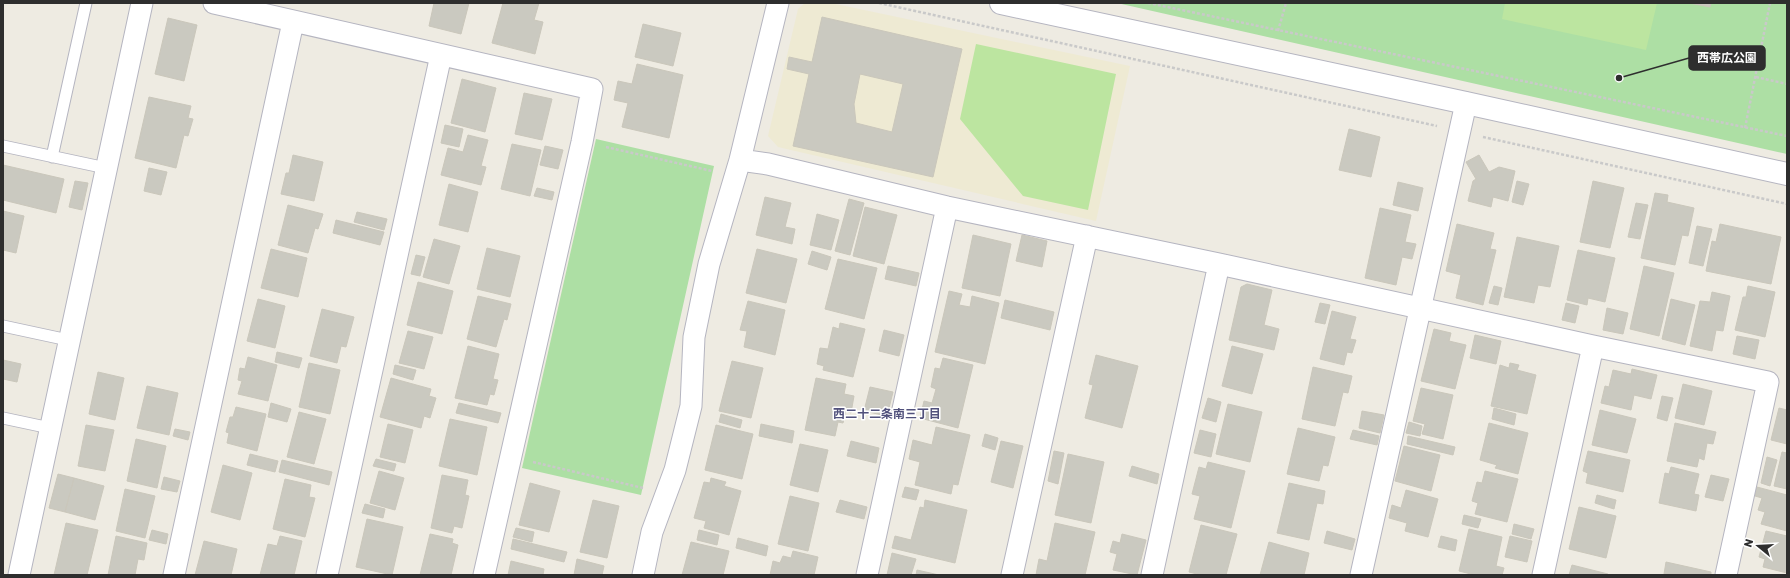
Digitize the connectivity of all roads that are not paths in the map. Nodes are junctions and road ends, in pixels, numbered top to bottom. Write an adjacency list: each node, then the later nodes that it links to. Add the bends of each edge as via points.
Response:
1 (86, 3): 10 (lane)
2 (142, 3): 12 (street)
3 (214, 3): 6 (street)
4 (778, 3): 11 (street)
5 (1001, 3): 8 (street)
6 (293, 22): 7 (street); 24 (street)
7 (441, 55): 25 (street); 26 (street, via 592,89)
8 (1466, 103): 13 (street); 17 (street)
9 (3, 146): 10 (lane)
10 (52, 157): 12 (lane)
11 (740, 160): 14 (street, via 768,164); 27 (street, via 709,264 695,330 691,406 675,470 652,532)
12 (106, 168): 19 (street)
13 (1787, 174)
14 (947, 207): 15 (street); 28 (street)
15 (1087, 236): 16 (street); 29 (street)
16 (1219, 264): 17 (street); 30 (street)
17 (1419, 308): 20 (street); 31 (street)
18 (3, 326): 19 (lane)
19 (68, 340): 22 (street)
20 (1593, 346): 32 (street); 33 (street, via 1768,382)
21 (3, 418): 22 (lane)
22 (50, 428): 23 (street)
23 (19, 575)
24 (174, 575)
25 (327, 575)
26 (484, 575)
27 (643, 575)
28 (867, 575)
29 (1012, 575)
30 (1152, 575)
31 (1361, 575)
32 (1543, 575)
33 (1726, 575)

